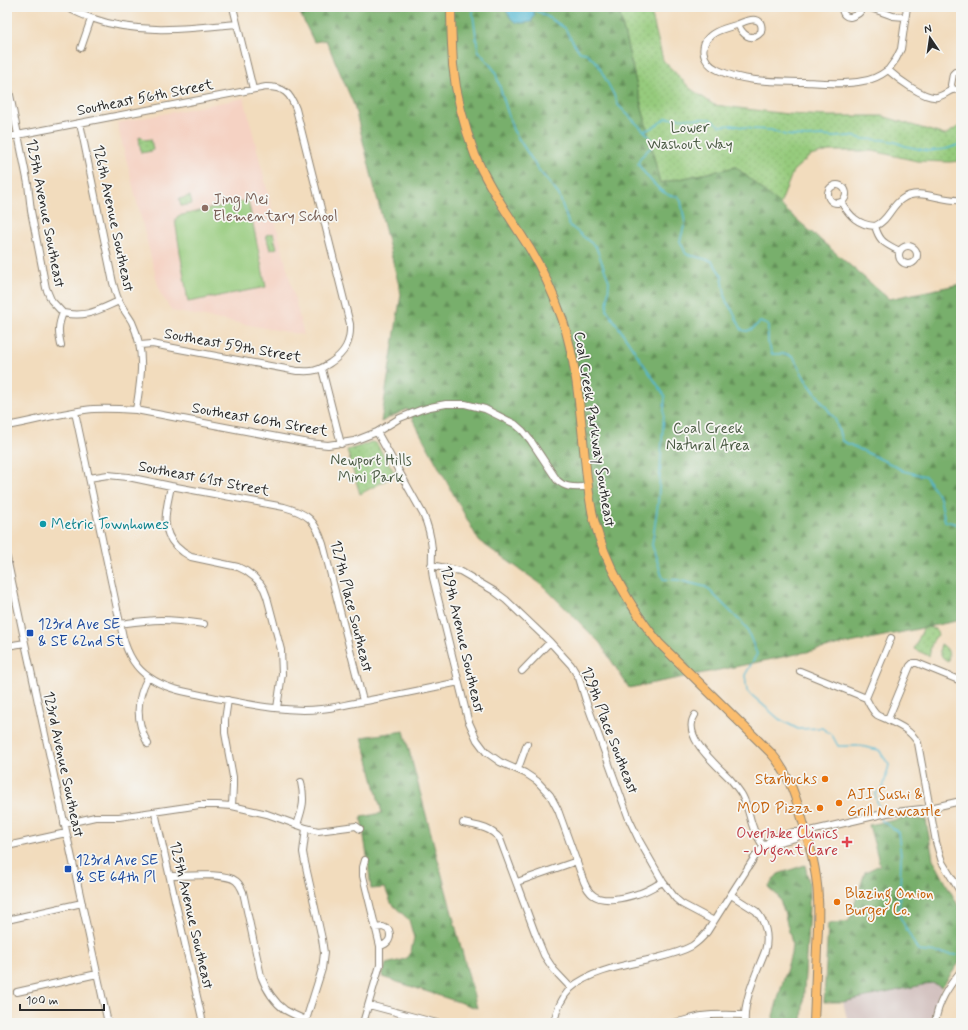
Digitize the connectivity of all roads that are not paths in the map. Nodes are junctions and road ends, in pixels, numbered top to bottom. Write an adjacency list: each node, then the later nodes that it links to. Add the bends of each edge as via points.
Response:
1 (66, 7): 9 (street)
2 (233, 7): 10 (street)
3 (451, 7): 38 (main road, Coal Creek Parkway Southeast, via 456,84 469,136 496,194 536,259 567,334 576,380)
4 (842, 7): 5 (street, via 842,12 848,17 857,15)
5 (864, 7)
6 (868, 7): 8 (street, via 893,16)
7 (907, 7): 8 (street)
8 (905, 17): 13 (street, via 901,49)
9 (91, 19): 10 (street, via 150,29); 12 (street)
10 (237, 24): 16 (street)
11 (738, 24): 13 (street, via 716,33 706,41 704,47 709,64 734,76 750,80 854,82 872,79)
12 (81, 48)
13 (888, 70): 18 (street, via 904,83 932,97)
14 (961, 72): 18 (street, via 953,74)
15 (7, 80): 20 (street, 125th Avenue Southeast)
16 (253, 89): 19 (street, Southeast 56th Street); 30 (street, Southeast 56th Street, via 272,87 283,90 294,102 350,324 349,338 343,352)
17 (961, 89): 18 (street)
18 (953, 90)
19 (80, 123): 20 (street, Southeast 56th Street); 26 (street, 126th Avenue Southeast, via 113,283)
20 (18, 135): 21 (street, Southeast 56th Street); 27 (street, 125th Avenue Southeast, via 46,288 51,300)
21 (7, 137)
22 (961, 200): 24 (street, via 911,195 900,200 883,222)
23 (841, 202): 24 (street, via 858,222)
24 (876, 226): 25 (street, via 882,241)
25 (899, 251)
26 (119, 301): 27 (street, via 88,314); 29 (street, 126th Avenue Southeast, via 132,322)
27 (63, 313): 28 (street, via 58,330)
28 (61, 345)
29 (140, 345): 30 (street, Southeast 59th Street, via 152,344 297,371); 31 (street, 126th Avenue Southeast, via 142,371)
30 (322, 369): 35 (street)
31 (136, 410): 32 (street, Southeast 60th Street, via 104,408); 35 (street, Southeast 60th Street, via 309,444)
32 (75, 412): 33 (street, Southeast 60th Street); 36 (street)
33 (7, 426)
34 (377, 432): 35 (street, Southeast 60th Street, via 354,442); 38 (street, Southeast 60th Street, via 410,414 430,407 456,404 475,406 507,419 523,431 560,484 569,487); 41 (street, 129th Avenue Southeast, via 423,514 432,549)
35 (340, 444)
36 (89, 478): 37 (street, Southeast 61st Street, via 118,476); 43 (street)
37 (171, 486): 39 (street, Southeast 61st Street, via 284,507 304,514); 57 (street, via 166,528 174,543 186,555 238,567 260,582 267,597 281,650 282,674)
38 (588, 487): 73 (main road, Coal Creek Parkway Southeast, via 598,535 633,608 659,643 777,759 794,791)
39 (310, 519): 56 (street, 127th Place Southeast, via 323,544)
40 (7, 558): 42 (street, 123rd Avenue Southeast)
41 (431, 565): 46 (street, 129th Place Southeast, via 460,571 494,591); 53 (street, 129th Avenue Southeast)
42 (9, 575): 47 (street, 123rd Avenue Southeast)
43 (120, 624): 44 (street, via 161,620); 51 (street, via 132,659)
44 (204, 624)
45 (891, 638): 54 (street)
46 (550, 642): 49 (street); 81 (street, 129th Place Southeast, via 580,678 586,701 633,828)
47 (24, 643): 48 (street); 69 (street, 123rd Avenue Southeast)
48 (7, 646)
49 (522, 671)
50 (800, 671): 54 (street)
51 (148, 676): 55 (street, via 177,690); 60 (street, via 141,692 138,715 142,734)
52 (961, 681): 59 (street, via 913,663)
53 (459, 682): 56 (street); 62 (street, 129th Avenue Southeast, via 468,720 481,746 493,758)
54 (866, 698): 59 (street, via 877,716)
55 (228, 700): 57 (street); 65 (street, via 225,720 233,776)
56 (363, 701): 57 (street, via 322,709)
57 (278, 708)
58 (695, 715): 76 (street, via 692,719 692,729 700,748 733,782 741,794 754,830)
59 (888, 720): 66 (street, via 906,729 918,743)
60 (148, 744)
61 (527, 744): 62 (street)
62 (518, 769): 78 (street, 129th Avenue Southeast, via 537,781 550,795)
63 (301, 782): 70 (street, via 304,800)
64 (961, 800): 66 (street)
65 (232, 806): 67 (street, via 199,805); 70 (street, via 267,814)
66 (930, 808): 73 (street, via 887,813); 82 (street, via 942,862)
67 (155, 812): 69 (street, via 95,817); 79 (street, 125th Avenue Southeast)
68 (462, 823): 80 (street, via 482,827 500,839)
69 (64, 824): 74 (street, 123rd Avenue Southeast)
70 (297, 825): 71 (street)
71 (306, 828): 72 (street, via 318,831 356,826); 95 (street, via 303,852 324,953 322,969)
72 (360, 829)
73 (806, 832): 76 (street, via 772,838); 103 (main road, Coal Creek Parkway Southeast, via 817,879 818,899)
74 (66, 833): 75 (street); 84 (street, 123rd Avenue Southeast)
75 (7, 846)
76 (764, 846): 83 (street)
77 (365, 860): 87 (street, via 363,876)
78 (576, 861): 80 (street); 81 (street, 129th Avenue Southeast, via 587,887 599,898 632,896)
79 (170, 876): 95 (street, via 218,876 236,881 243,892 264,983 275,1001); 97 (street, 125th Avenue Southeast)
80 (517, 882): 91 (street, via 544,955)
81 (662, 882): 86 (street, 129th Place Southeast, via 682,904)
82 (961, 893)
83 (731, 895): 86 (street); 94 (street, via 756,911 766,928 767,936 765,951)
84 (82, 904): 85 (street); 90 (street, 123rd Avenue Southeast)
85 (7, 920)
86 (714, 921): 91 (street, via 692,946 677,953 602,971)
87 (375, 928): 88 (street); 88 (street, via 383,927 389,930 388,941)
88 (380, 946): 93 (street, via 380,965)
89 (961, 971): 104 (street, via 943,996)
90 (97, 974): 92 (street); 96 (street, 123rd Avenue Southeast)
91 (571, 988): 100 (street, via 560,1003)
92 (17, 992)
93 (369, 1005): 98 (street); 99 (street)
94 (744, 1015): 101 (street, via 723,1014); 102 (street)
95 (306, 1022)
96 (108, 1023)
97 (203, 1023)
98 (363, 1023)
99 (436, 1023)
100 (554, 1023)
101 (673, 1023)
102 (745, 1023)
103 (814, 1023)
104 (936, 1023)

